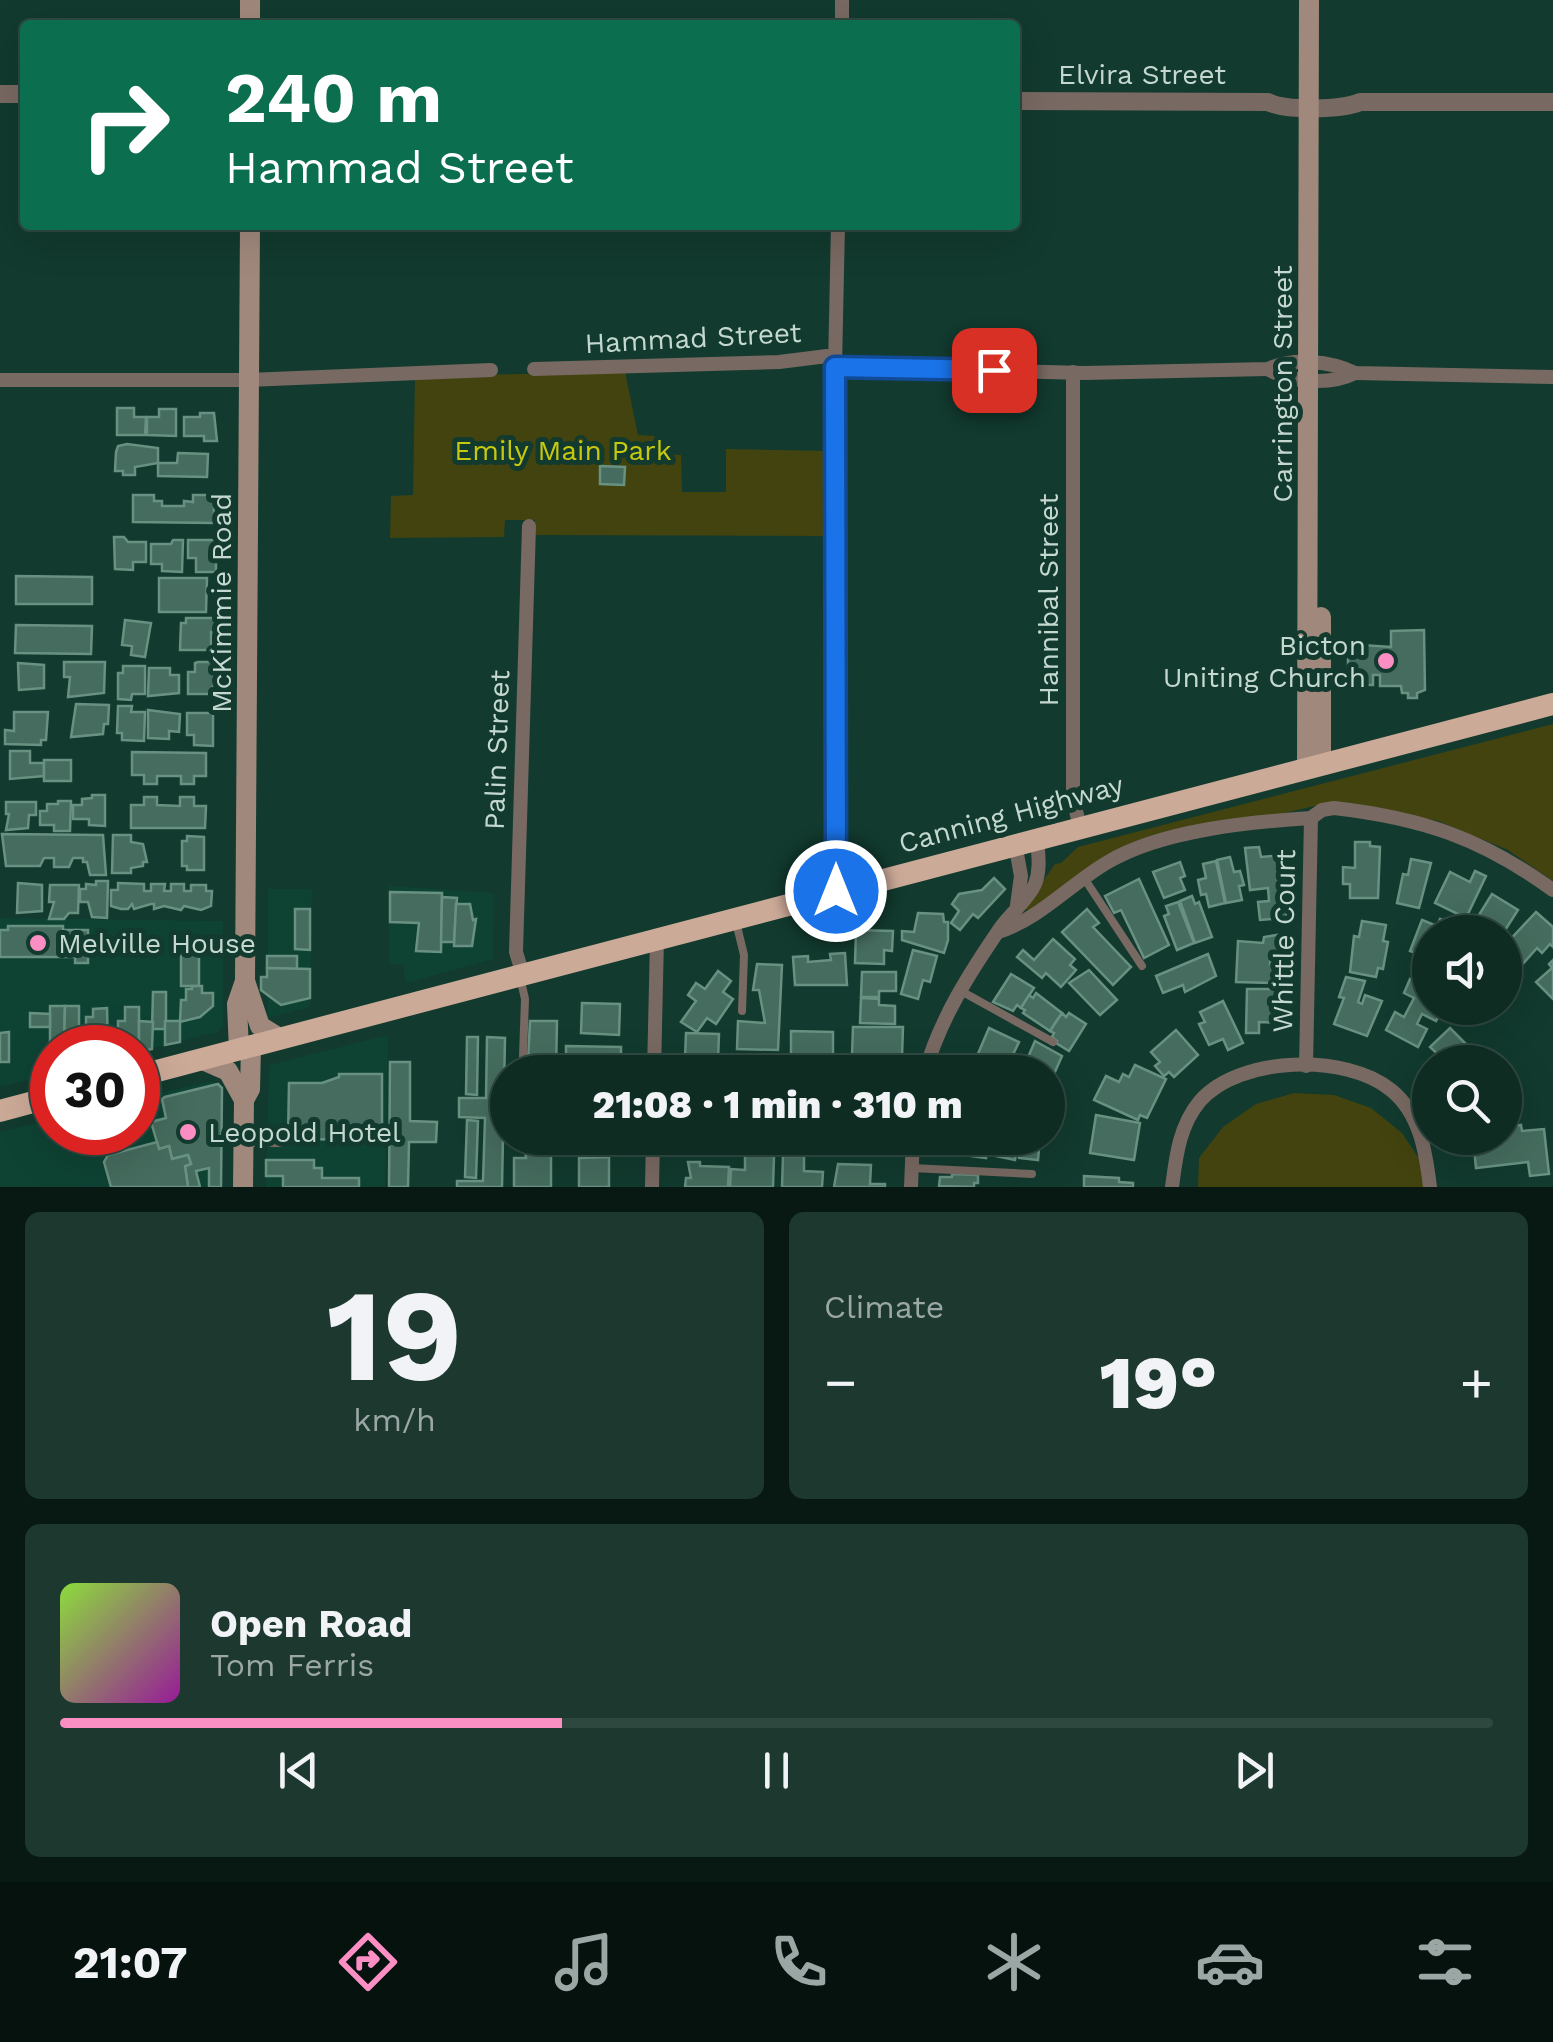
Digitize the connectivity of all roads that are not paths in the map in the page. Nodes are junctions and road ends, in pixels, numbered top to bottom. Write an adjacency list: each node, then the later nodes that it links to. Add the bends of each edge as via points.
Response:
1 (1309, 0): 4 (main road, Carrington Street)
2 (1319, 0): 4 (main road, Carrington Street)
3 (1020, 101): 4 (street, Elvira Street)
4 (1313, 102): 5 (street, Elvira Street); 11 (main road, Carrington Street)
5 (1553, 102)
6 (250, 230): 15 (main road, McKimmie Road)
7 (838, 230): 8 (street)
8 (835, 367): 9 (street, Hammad Street, via 827,356); 12 (street, Hammad Street); 24 (street)
9 (534, 369)
10 (492, 370): 15 (street)
11 (1315, 371): 12 (street, Hammad Street, via 1280,377 1268,370); 13 (street, Hammad Street, via 1342,366 1355,373); 18 (main road, Carrington Street)
12 (1073, 372): 20 (street, Hannibal Street, via 1073,800)
13 (1553, 377)
14 (0, 380): 15 (street)
15 (250, 380): 31 (main road, McKimmie Road)
16 (529, 526): 30 (street, Palin Street, via 516,948)
17 (1553, 704): 18 (highway, Canning Highway)
18 (1314, 765): 20 (highway, Canning Highway)
19 (1311, 818): 22 (street, via 1229,825 1178,838 1112,860); 23 (street, via 1334,808 1416,821 1466,837); 41 (street, Whittle Court)
20 (1080, 826): 21 (highway, Canning Highway)
21 (1026, 840): 24 (highway, Canning Highway); 25 (street); 25 (street, via 1037,879)
22 (1084, 878): 27 (street, via 1031,918); 29 (lane)
23 (1553, 890)
24 (836, 891): 26 (highway, Canning Highway)
25 (1017, 905): 27 (street)
26 (735, 918): 28 (highway, Canning Highway); 33 (lane, via 744,955)
27 (998, 932): 32 (street)
28 (657, 939): 30 (highway, Canning Highway); 38 (street)
29 (1142, 966)
30 (521, 976): 34 (highway, Canning Highway); 37 (lane)
31 (245, 982): 34 (main road, McKimmie Road, via 256,1019); 36 (main road, McKimmie Road, via 237,1004)
32 (960, 990): 35 (lane); 39 (street)
33 (742, 1011)
34 (281, 1039): 36 (highway, Canning Highway)
35 (1053, 1042)
36 (245, 1049): 40 (highway, Canning Highway); 43 (main road, McKimmie Road, via 250,1089)
37 (523, 1055)
38 (654, 1055)
39 (931, 1055)
40 (203, 1060): 42 (highway, Canning Highway); 43 (main road, via 228,1070)
41 (1306, 1066): 55 (street, via 1256,1068 1201,1100 1178,1144); 56 (street, via 1339,1068 1391,1090 1416,1125)
42 (160, 1071)
43 (244, 1100): 46 (main road, McKimmie Road)
44 (30, 1104): 45 (highway)
45 (0, 1111)
46 (244, 1143): 47 (lane); 52 (main road, McKimmie Road)
47 (282, 1143)
48 (653, 1155): 53 (street)
49 (912, 1155): 50 (street)
50 (911, 1168): 51 (lane); 54 (street)
51 (1032, 1174)
52 (243, 1187)
53 (652, 1187)
54 (911, 1187)
55 (1172, 1187)
56 (1430, 1187)

